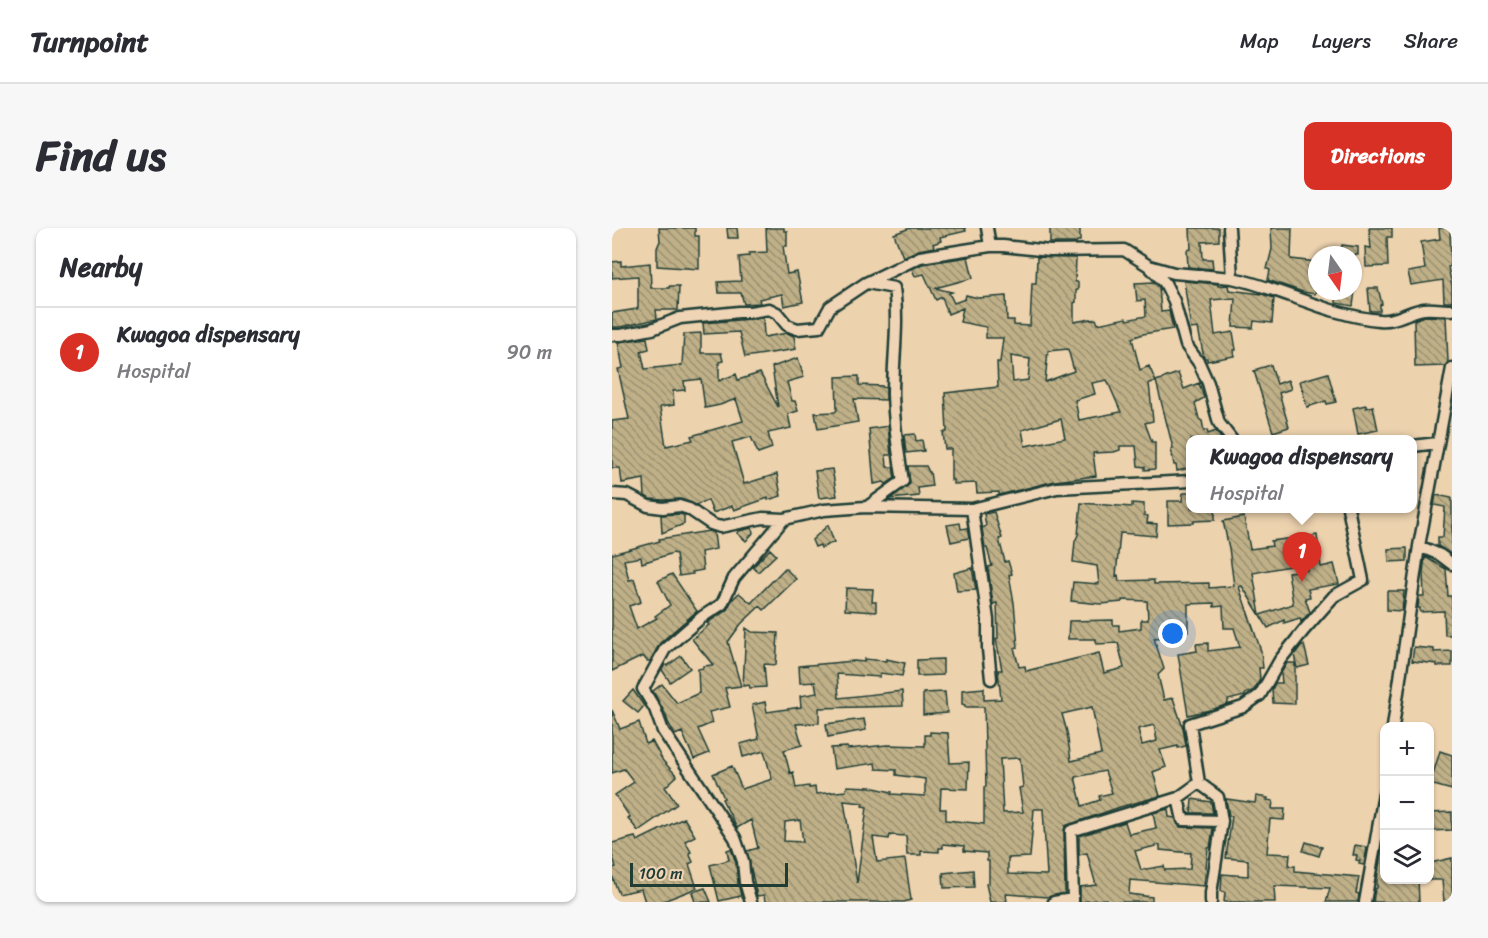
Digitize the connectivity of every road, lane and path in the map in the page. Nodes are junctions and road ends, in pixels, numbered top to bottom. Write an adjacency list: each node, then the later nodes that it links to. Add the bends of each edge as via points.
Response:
1 (987, 228): 3 (street)
2 (1229, 228): 5 (street)
3 (990, 246): 4 (street, via 1050,251 1124,250); 6 (street, via 920,257)
4 (1149, 266): 5 (street, via 1174,273); 10 (street, via 1165,283 1174,301 1186,345 1199,363 1219,423)
5 (1232, 278): 7 (street, via 1382,321 1422,309)
6 (866, 283): 8 (street, via 830,307 819,327 797,329 769,309 681,318 652,329); 15 (street, via 894,288 895,430 903,481)
7 (1452, 310)
8 (612, 334)
9 (1452, 368): 11 (street)
10 (1228, 435)
11 (1437, 443): 12 (street); 19 (street)
12 (1417, 446)
13 (1186, 482): 16 (street, via 1058,488)
14 (612, 494): 18 (street, via 627,495 648,506 689,509 720,527 763,518)
15 (866, 507): 16 (street); 18 (street, via 824,510)
16 (972, 509): 21 (street)
17 (1349, 513): 23 (street, via 1363,580 1334,596 1281,660 1260,695 1243,707 1190,724)
18 (784, 519): 28 (street, via 734,578 722,604 665,649 643,689 663,731 735,837)
19 (1419, 546): 20 (street); 22 (street)
20 (1452, 564)
21 (992, 679)
22 (1394, 722)
23 (1199, 783): 24 (street); 26 (street, via 1218,797)
24 (1178, 798): 26 (street, via 1183,820); 27 (street, via 1071,831)
25 (1380, 817): 31 (street)
26 (1222, 821): 30 (street)
27 (1073, 901): 29 (street)
28 (752, 902)
29 (1054, 902)
30 (1211, 902)
31 (1365, 902)

